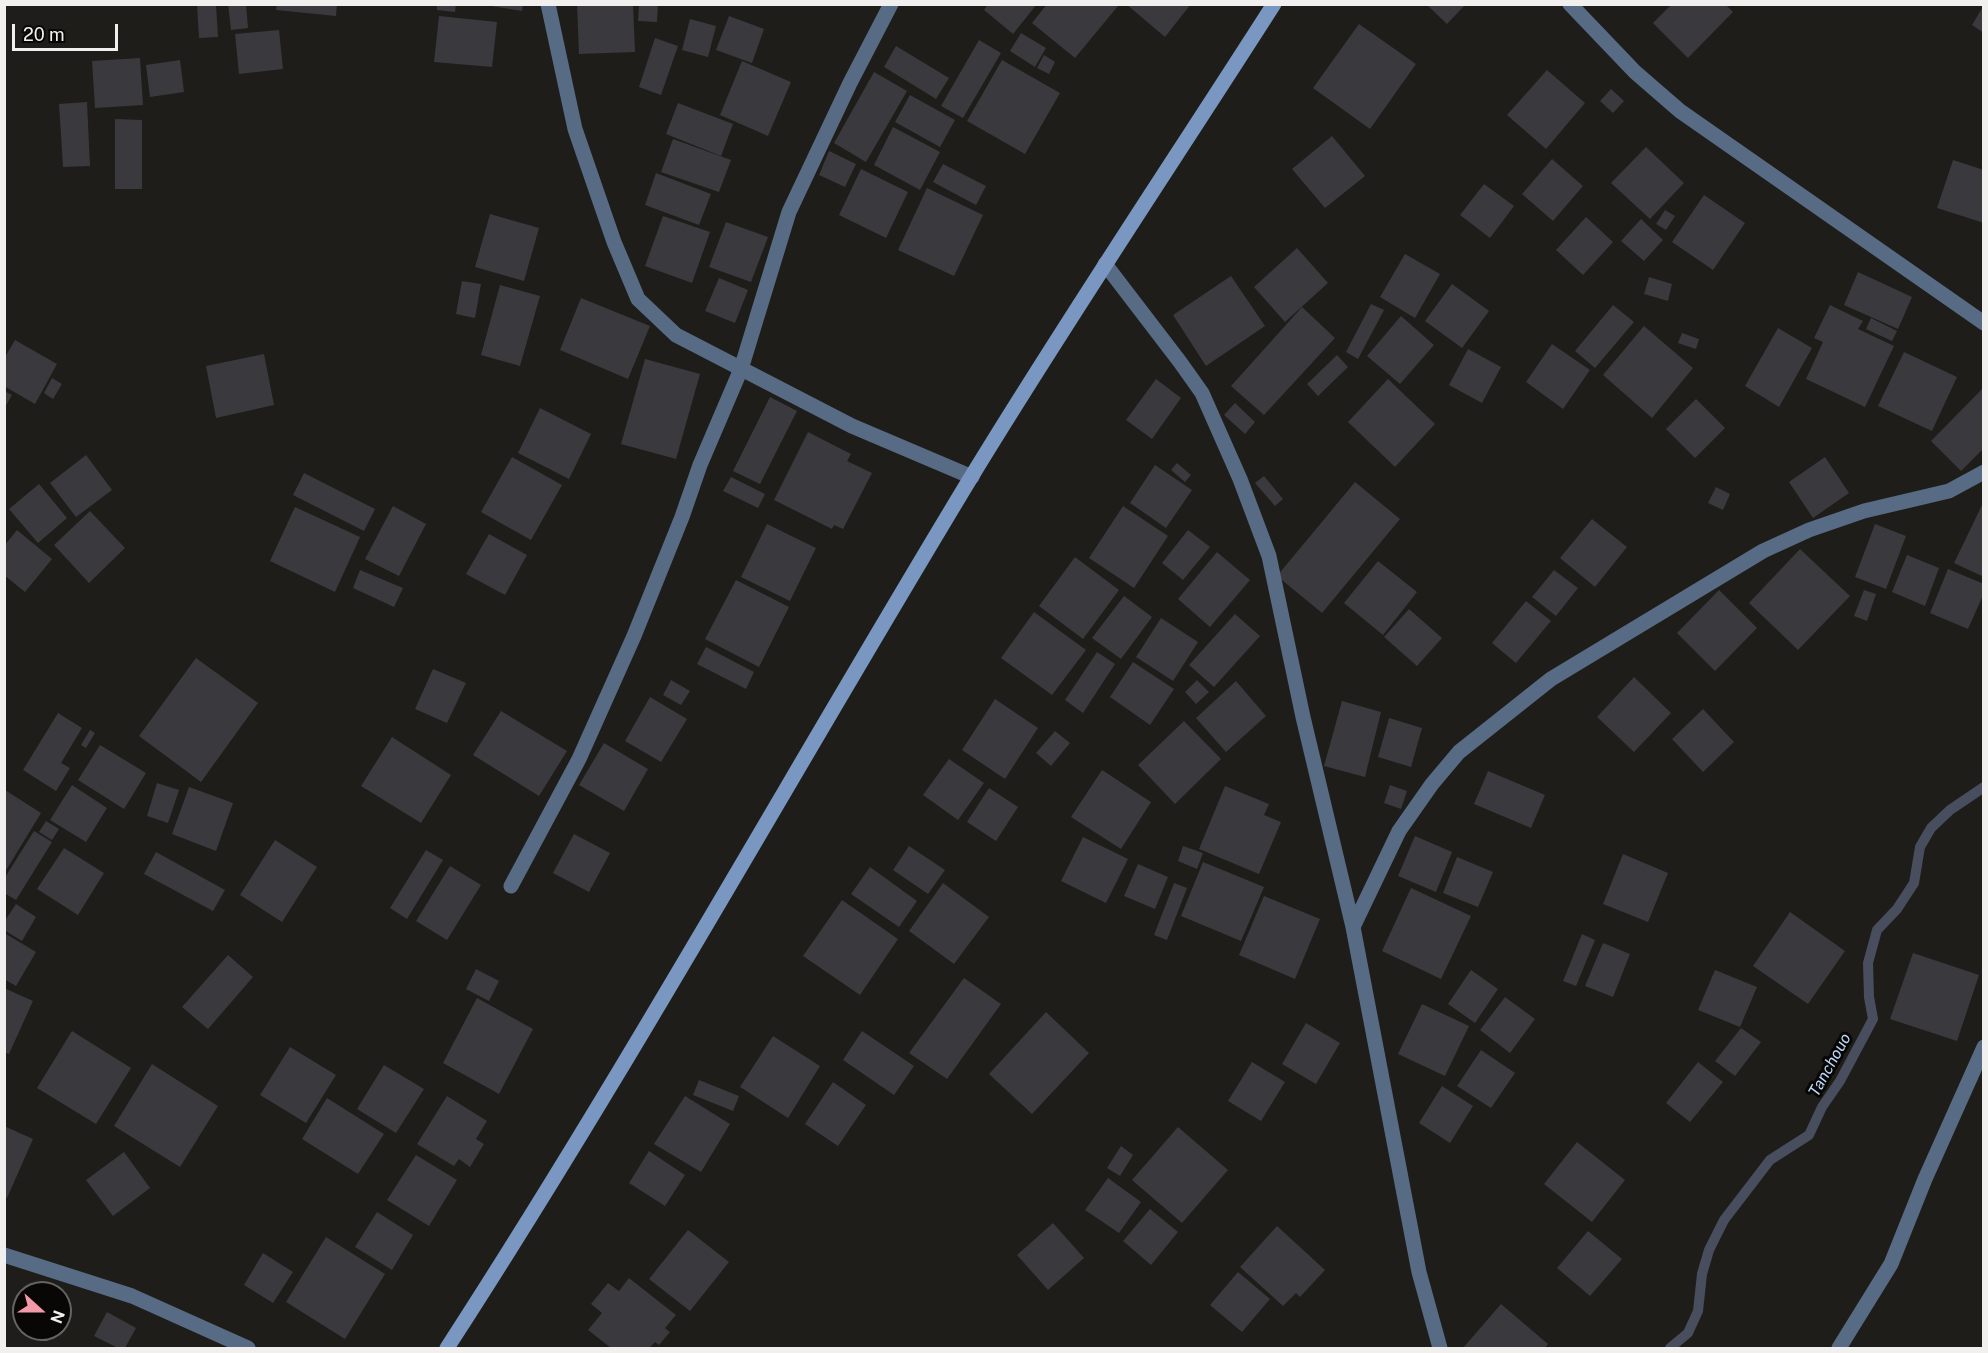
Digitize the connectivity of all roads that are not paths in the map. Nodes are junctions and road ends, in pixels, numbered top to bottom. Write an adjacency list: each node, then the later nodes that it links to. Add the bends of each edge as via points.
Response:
1 (548, 4): 7 (street, via 576,129 614,242 638,299 676,335)
2 (891, 4): 7 (street, via 789,212)
3 (1274, 4): 5 (main road)
4 (1570, 4): 6 (street, via 1635,72 1680,111)
5 (1105, 264): 9 (main road); 11 (street, via 1202,393 1269,556)
6 (1983, 323)
7 (741, 369): 9 (street, via 852,426); 10 (street, via 634,636 579,759)
8 (1983, 472): 11 (street, via 1949,491 1864,511 1763,551 1551,679 1459,752 1432,784 1399,831)
9 (972, 477): 15 (main road, via 539,1205)
10 (511, 886)
11 (1353, 927): 16 (street, via 1419,1272)
12 (1983, 1047): 17 (street, via 1891,1264)
13 (4, 1255): 14 (street, via 132,1296)
14 (248, 1348)
15 (447, 1348)
16 (1440, 1348)
17 (1839, 1348)

